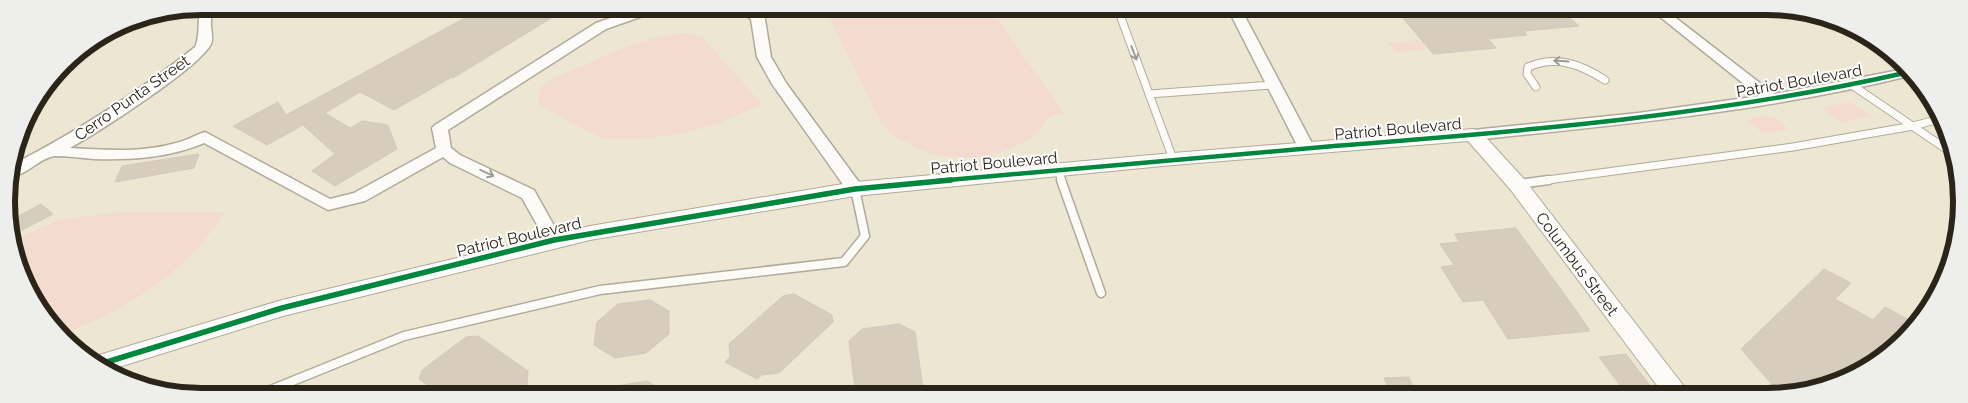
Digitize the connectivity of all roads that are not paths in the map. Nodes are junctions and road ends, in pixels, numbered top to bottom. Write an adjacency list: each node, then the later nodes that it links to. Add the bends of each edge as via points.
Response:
1 (206, 15): 20 (street, Cerro Punta Street, via 205,42 200,50 101,122)
2 (632, 15): 19 (street, via 601,26 440,128)
3 (757, 15): 25 (street, via 764,57 779,84)
4 (1120, 15): 12 (lane, one-way to 12)
5 (1237, 15): 9 (street)
6 (1664, 15): 13 (street)
7 (1902, 74): 10 (street, Patriot Boulevard)
8 (1605, 80): 11 (lane, one-way to 11, via 1573,62 1546,61 1528,67 1527,74)
9 (1273, 84): 12 (lane); 18 (street)
10 (1852, 85): 13 (street, Patriot Boulevard); 15 (lane)
11 (1536, 87)
12 (1149, 94): 21 (lane)
13 (1772, 99): 16 (street, Patriot Boulevard, via 1605,122)
14 (1935, 120): 15 (lane)
15 (1913, 126): 17 (lane); 24 (lane, via 1793,147)
16 (1473, 135): 18 (street, Patriot Boulevard); 24 (street, Columbus Street)
17 (1945, 148)
18 (1307, 149): 21 (street, Patriot Boulevard)
19 (444, 150): 20 (street, via 359,197 328,205 205,137 174,149 145,153); 26 (street, one-way to 26, via 455,159 528,194)
20 (48, 151): 22 (street, Cerro Punta Street)
21 (1173, 159): 23 (street, Patriot Boulevard)
22 (19, 164)
23 (1058, 170): 25 (street, Patriot Boulevard); 27 (lane)
24 (1516, 184): 30 (street, Columbus Street)
25 (855, 189): 26 (street, Patriot Boulevard); 29 (lane, via 865,236 844,262 600,290 404,336)
26 (554, 240): 28 (street, Patriot Boulevard, via 282,308)
27 (1101, 293)
28 (106, 362)
29 (275, 388)
30 (1672, 388)

